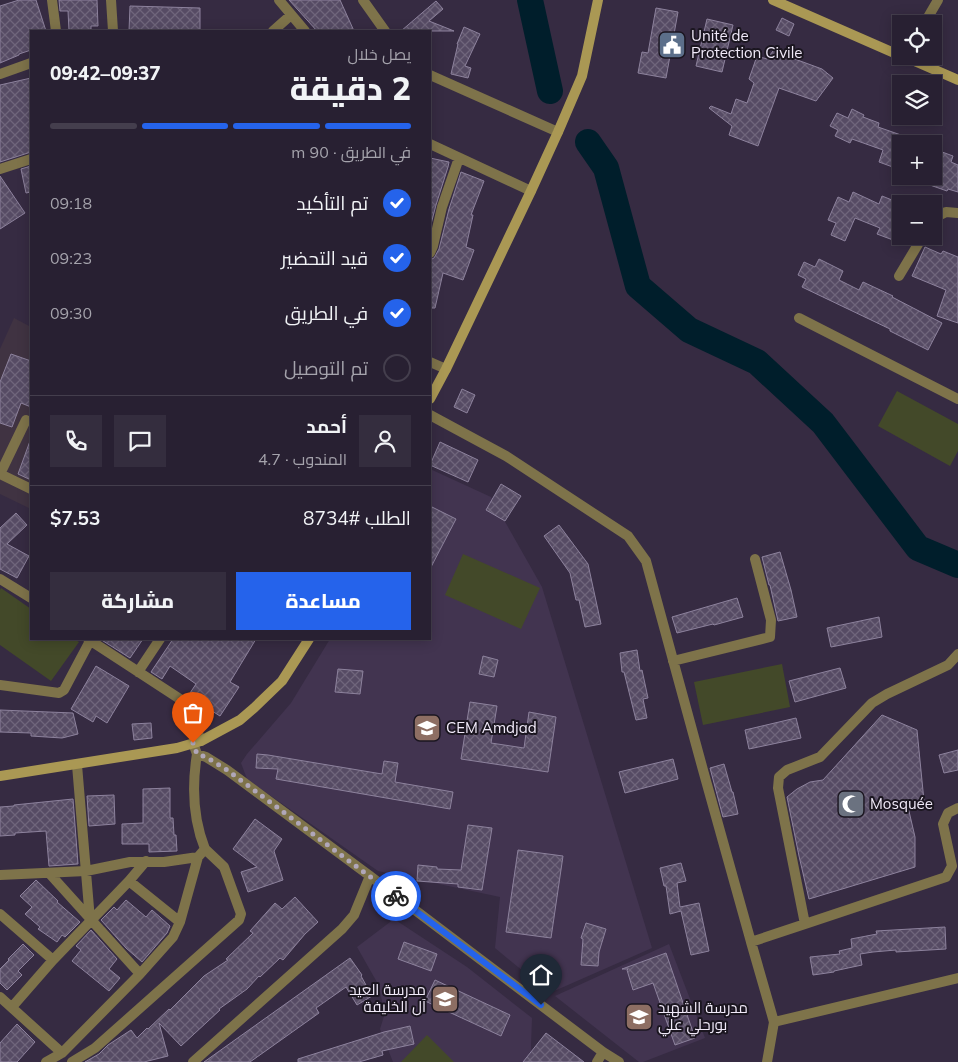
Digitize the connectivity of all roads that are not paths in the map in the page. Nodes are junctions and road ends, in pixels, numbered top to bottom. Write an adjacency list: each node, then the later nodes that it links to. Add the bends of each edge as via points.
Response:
1 (52, 0): 10 (street)
2 (111, 0): 11 (street)
3 (279, 0): 8 (street)
4 (363, 0): 14 (street)
5 (598, 0): 21 (main road, via 582,76)
6 (773, 0): 15 (main road)
7 (938, 0): 9 (street)
8 (291, 15): 12 (street); 13 (street)
9 (929, 15)
10 (56, 30)
11 (113, 30)
12 (274, 30)
13 (304, 30)
14 (384, 30)
15 (892, 51)
16 (30, 63): 18 (street)
17 (924, 65): 20 (main road)
18 (0, 74)
19 (431, 75): 21 (street)
20 (958, 80)
21 (558, 132): 26 (main road)
22 (431, 144): 23 (street)
23 (459, 158): 26 (street); 30 (street)
24 (30, 159): 25 (street)
25 (0, 169)
26 (531, 191): 34 (main road)
27 (958, 213): 28 (street)
28 (942, 214)
29 (918, 245): 31 (street)
30 (431, 251)
31 (899, 276)
32 (799, 318): 36 (street)
33 (431, 362): 34 (street)
34 (446, 369): 35 (main road)
35 (431, 397)
36 (958, 398)
37 (431, 416): 48 (street, via 506,456 628,536 646,561)
38 (26, 420): 39 (street, via 0,474)
39 (30, 489)
40 (755, 559): 48 (street, via 771,620 770,637)
41 (0, 579): 42 (street)
42 (30, 597)
43 (89, 640): 50 (street, via 64,690 59,693)
44 (91, 640): 49 (street)
45 (159, 640): 49 (street)
46 (309, 640): 51 (main road, via 271,693 240,720)
47 (958, 654): 66 (street, via 948,666 872,703 820,757 787,770 779,777 778,788)
48 (673, 661): 67 (street)
49 (138, 672): 51 (street, via 183,701 194,722)
50 (0, 685)
51 (197, 742): 52 (street); 53 (main road)
52 (197, 754): 56 (street, via 194,772); 61 (street, via 227,770)
53 (76, 765): 54 (main road); 58 (street)
54 (0, 776)
55 (958, 808): 66 (street, via 948,813 943,824 952,866 946,877)
56 (201, 853): 57 (street, via 164,862); 65 (street); 77 (street, via 224,867 241,914 239,920 95,1048)
57 (146, 861): 58 (street); 62 (street)
58 (86, 871): 59 (street); 64 (street)
59 (49, 873): 60 (street); 64 (street)
60 (0, 875)
61 (370, 876): 74 (street); 78 (street, via 354,916 342,929)
62 (129, 881): 64 (street); 65 (street)
63 (0, 914): 68 (street)
64 (90, 920): 68 (street); 69 (street)
65 (180, 922): 69 (street, via 173,937)
66 (805, 924): 67 (street)
67 (751, 942): 73 (street)
68 (53, 960): 72 (street)
69 (140, 974): 75 (street)
70 (958, 978): 73 (street)
71 (0, 997): 72 (street)
72 (12, 1007): 75 (street)
73 (774, 1022): 81 (street)
74 (603, 1052): 79 (street); 80 (street)
75 (62, 1053): 76 (street)
76 (46, 1062)
77 (72, 1062)
78 (193, 1062)
79 (598, 1062)
80 (619, 1062)
81 (767, 1062)

